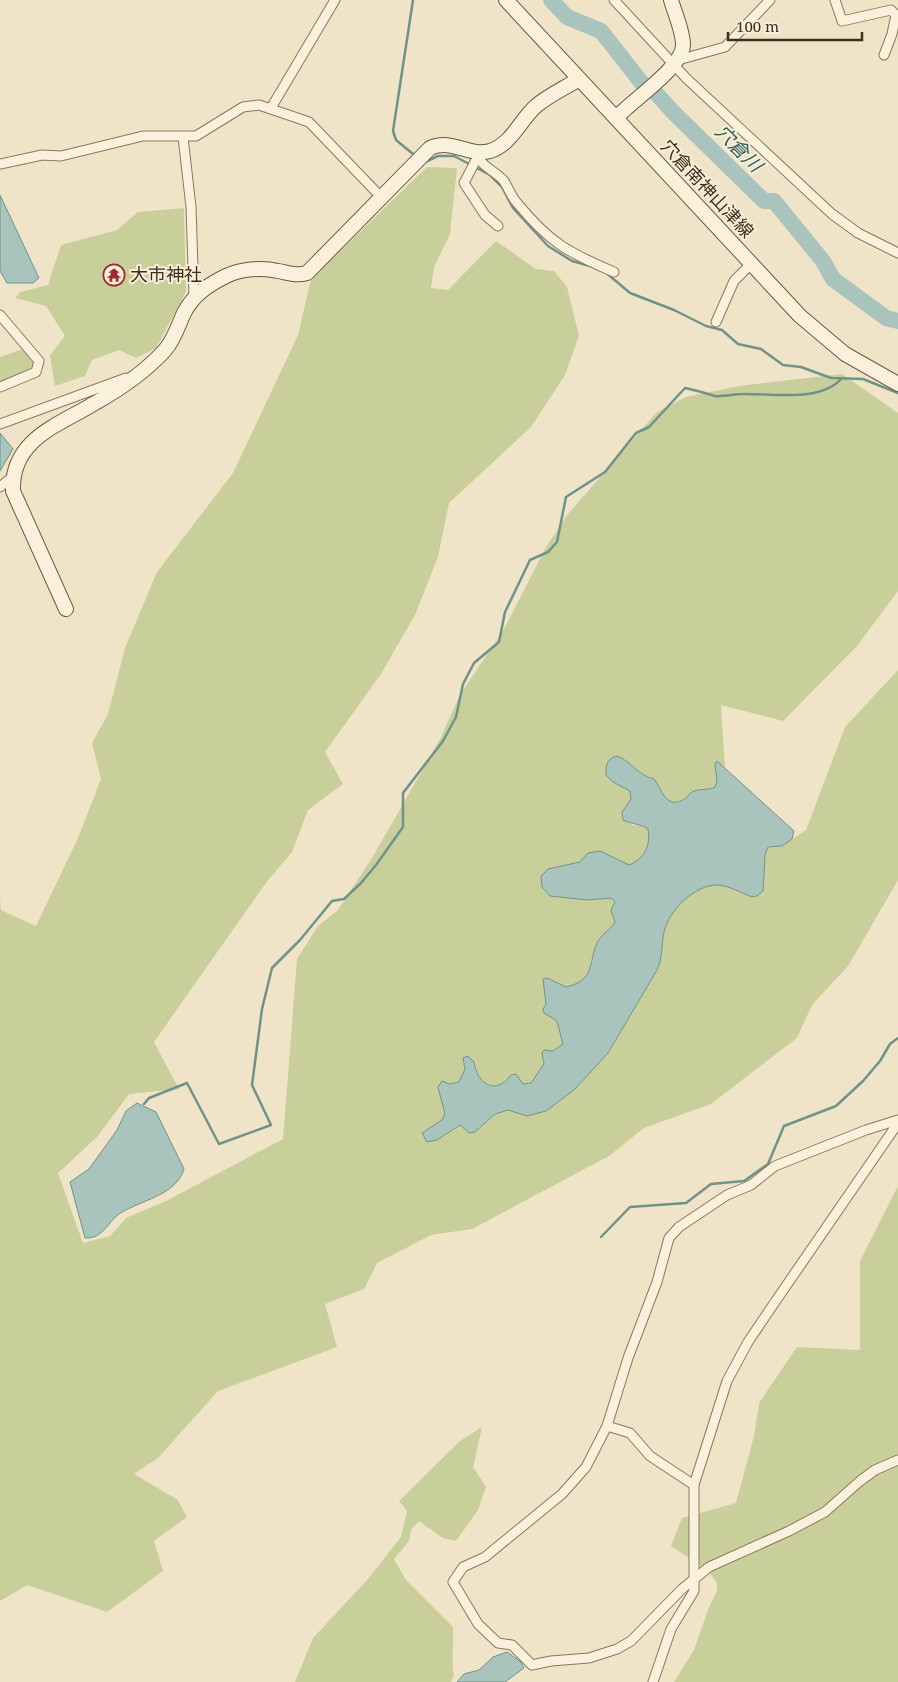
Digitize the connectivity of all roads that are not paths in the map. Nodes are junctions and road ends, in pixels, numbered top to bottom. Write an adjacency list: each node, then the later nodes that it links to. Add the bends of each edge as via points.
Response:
1 (334, 0): 10 (street)
2 (506, 0): 9 (street, 穴倉南神山津線)
3 (614, 0): 8 (street)
4 (671, 0): 8 (street, via 682,40 682,53)
5 (769, 0): 8 (street, via 724,47)
6 (835, 0): 7 (street, via 842,20 892,10 896,15)
7 (884, 55)
8 (675, 63): 11 (street); 17 (street, via 686,78 832,214 858,234)
9 (579, 79): 11 (street, 穴倉南神山津線); 13 (street, via 537,105 510,138)
10 (271, 108): 12 (street, via 250,104 196,136); 15 (street, via 309,122)
11 (619, 115): 18 (street, 穴倉南神山津線)
12 (183, 137): 14 (street, via 143,136 102,148); 20 (street, via 192,207)
13 (476, 160): 15 (street, via 448,144 430,148); 16 (street, via 464,182 484,215); 19 (street, via 502,179 516,203 551,240 573,254)
14 (0, 164)
15 (382, 197): 20 (street, via 307,273 245,270 215,281)
16 (498, 226)
17 (898, 253)
18 (751, 264): 22 (street, via 734,281); 24 (street, 穴倉南神山津線, via 823,337)
19 (614, 272)
20 (194, 298): 23 (street, via 166,349)
21 (0, 315): 25 (street, via 39,361 36,372)
22 (716, 322)
23 (134, 376): 26 (street); 27 (street, via 96,403 46,429 28,446)
24 (898, 384)
25 (0, 387)
26 (0, 424)
27 (12, 477): 28 (street); 29 (street, via 16,500)
28 (0, 487)
29 (66, 608)
30 (898, 1122): 31 (street, via 866,1130 775,1166 751,1185 727,1195 679,1227 669,1238 657,1282); 33 (street, via 748,1342 727,1381)
31 (606, 1426): 33 (street, via 630,1433 650,1456); 34 (street, via 586,1467 562,1494 485,1557 463,1567 453,1582 478,1624 498,1642 512,1645 532,1666 589,1658 617,1649 631,1641)
32 (898, 1460): 34 (street, via 875,1470 825,1512 789,1532 722,1560)
33 (694, 1485): 34 (street)
34 (695, 1577): 35 (street, via 694,1591 671,1629)
35 (653, 1682)

